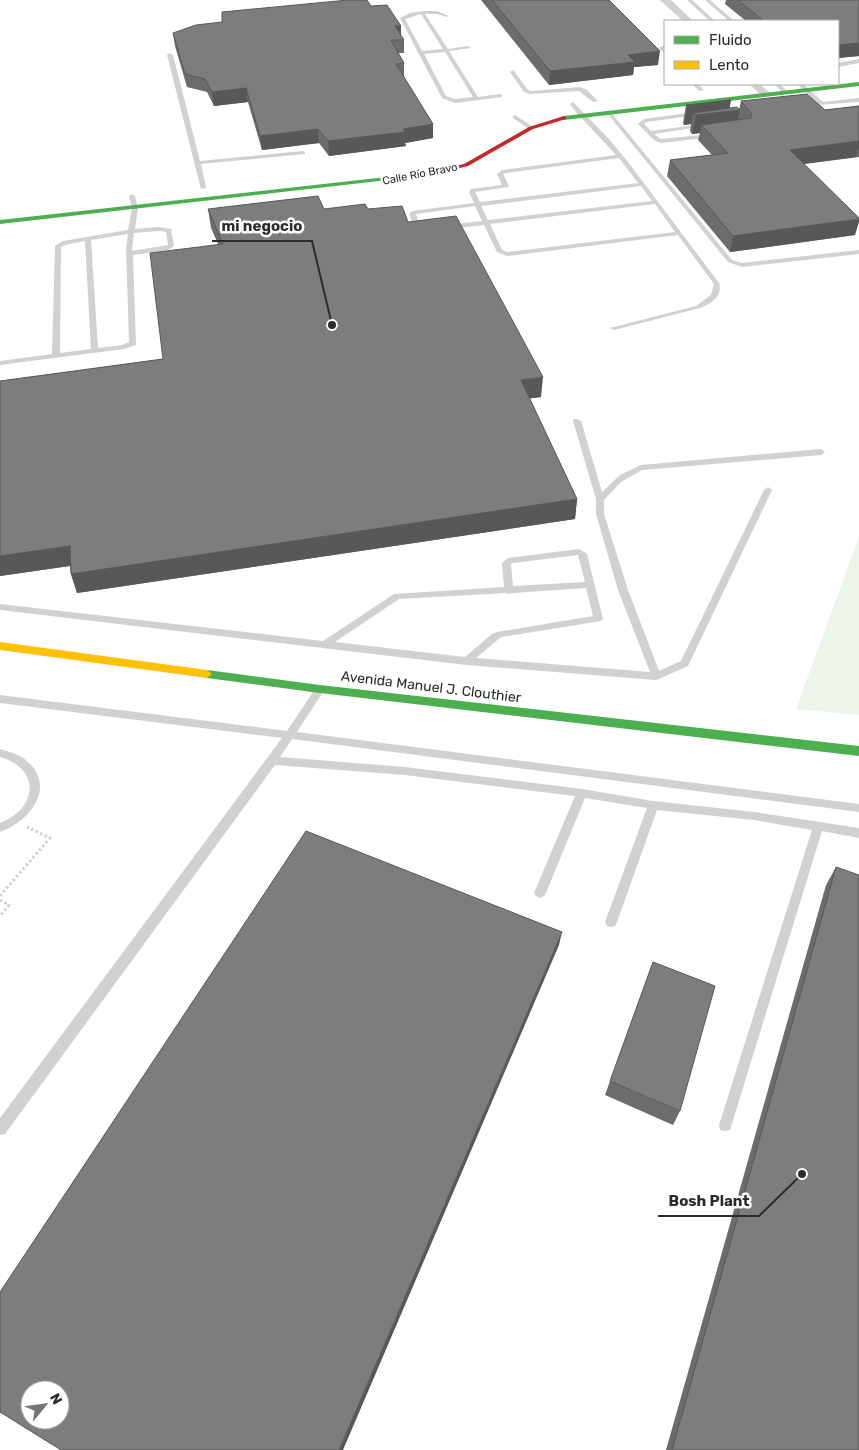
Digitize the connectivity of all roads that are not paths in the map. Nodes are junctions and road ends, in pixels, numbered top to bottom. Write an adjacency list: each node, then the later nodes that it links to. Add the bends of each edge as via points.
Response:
1 (665, 0): 6 (street)
2 (690, 0): 7 (lane)
3 (708, 0): 8 (lane)
4 (422, 14): 5 (lane, via 439,12); 10 (lane); 11 (lane, via 402,18)
5 (447, 16)
6 (687, 20)
7 (712, 20): 8 (lane)
8 (730, 20)
9 (468, 48): 10 (lane)
10 (446, 51): 11 (lane); 25 (lane)
11 (420, 54): 25 (lane, via 444,98 455,101)
12 (170, 55): 43 (lane)
13 (859, 61): 14 (lane)
14 (839, 71): 16 (street)
15 (513, 72): 27 (lane, via 531,93 580,89)
16 (859, 72)
17 (859, 84): 20 (street, Calle Río Bravo)
18 (752, 85): 23 (street)
19 (702, 87): 22 (street)
20 (803, 87): 21 (street, Calle Río Bravo); 29 (lane)
21 (781, 88): 23 (street, Calle Río Bravo)
22 (682, 92)
23 (766, 94): 32 (street, Calle Río Bravo)
24 (500, 96): 25 (lane)
25 (477, 99)
26 (859, 100): 29 (lane)
27 (600, 101): 28 (street)
28 (569, 104): 34 (lane)
29 (822, 104): 30 (lane)
30 (798, 105)
31 (531, 112): 35 (street)
32 (609, 112): 34 (street, Calle Río Bravo); 60 (lane, via 730,261 742,265)
33 (699, 114): 39 (lane, via 642,121)
34 (580, 115): 38 (street, Calle Río Bravo); 42 (lane)
35 (515, 117): 36 (street); 38 (lane)
36 (501, 123)
37 (708, 125): 39 (lane)
38 (531, 128): 50 (street, Calle Río Bravo, via 466,165 446,171)
39 (650, 133): 40 (lane, via 663,141)
40 (722, 135)
41 (303, 153): 43 (lane)
42 (620, 156): 44 (lane); 49 (lane, via 504,171 500,174 506,186 472,191)
43 (198, 163): 46 (lane)
44 (641, 184): 48 (lane); 49 (lane)
45 (223, 185): 46 (street, Calle Río Bravo)
46 (203, 188): 47 (street, Calle Río Bravo)
47 (132, 196): 50 (lane); 52 (street, Calle Río Bravo)
48 (656, 202): 54 (lane); 57 (lane)
49 (477, 204): 54 (lane); 56 (lane, via 412,214 418,229)
50 (135, 208): 52 (street, Calle Río Bravo); 58 (lane)
51 (0, 211): 52 (street, Calle Río Bravo)
52 (47, 211): 53 (street, Calle Río Bravo)
53 (0, 222)
54 (486, 222): 55 (lane); 57 (lane, via 499,251 507,254)
55 (439, 228)
56 (430, 229)
57 (680, 232): 62 (lane, via 717,284 715,296 698,307)
58 (131, 233): 59 (lane); 61 (lane); 61 (lane, via 169,230 171,246)
59 (88, 239): 63 (lane); 64 (lane, via 58,246)
60 (859, 252)
61 (130, 253): 63 (lane, via 134,340 124,347)
62 (614, 328)
63 (95, 351): 64 (lane)
64 (56, 356): 65 (lane)
65 (0, 363)
66 (577, 421): 69 (lane)
67 (821, 452): 69 (lane, via 641,468 617,480)
68 (768, 490): 76 (lane, via 685,663)
69 (600, 499): 76 (lane, via 600,514 623,590)
70 (591, 585): 71 (lane); 71 (lane, via 583,554 579,552 511,560 506,563); 75 (lane, via 598,619 500,634)
71 (509, 591): 73 (lane, via 397,596)
72 (0, 607): 73 (lane)
73 (324, 645): 75 (lane)
74 (0, 646): 77 (street, Avenida Manuel J. Clouthier)
75 (467, 662): 76 (lane)
76 (656, 676)
77 (320, 689): 79 (lane); 80 (street, Avenida Manuel J. Clouthier)
78 (0, 698): 79 (lane)
79 (292, 734): 82 (lane); 85 (lane)
80 (859, 751)
81 (0, 752): 87 (lane, via 26,765 35,795 16,821)
82 (272, 761): 83 (lane, via 405,770); 92 (lane)
83 (582, 793): 84 (lane); 89 (lane)
84 (653, 804): 86 (lane); 90 (lane)
85 (859, 808)
86 (818, 827): 88 (lane); 91 (lane)
87 (0, 828)
88 (859, 832)
89 (540, 893)
90 (611, 922)
91 (725, 1125)
92 (0, 1130)

